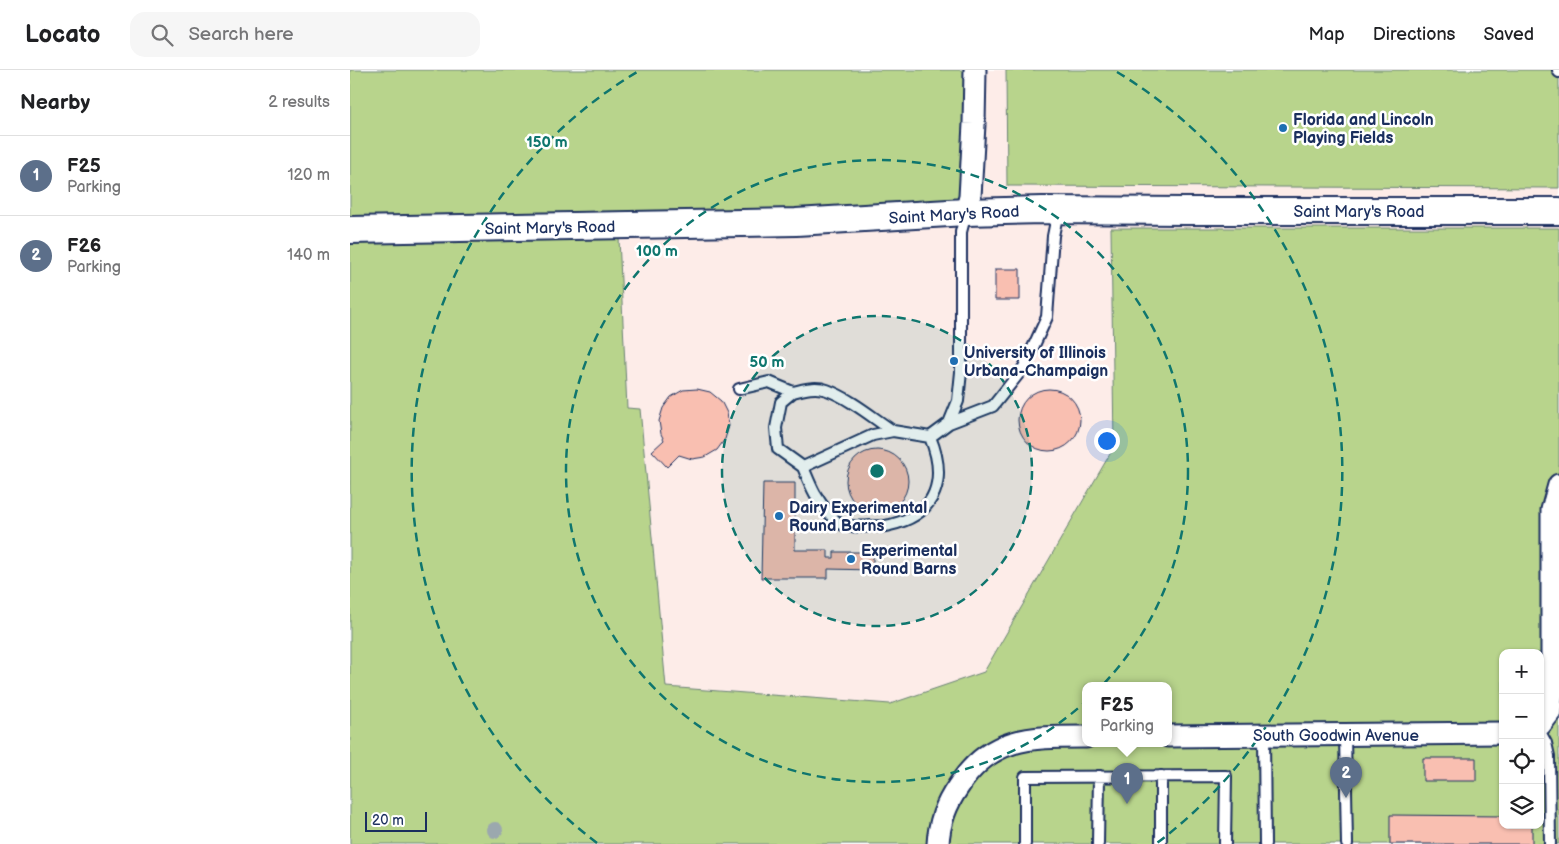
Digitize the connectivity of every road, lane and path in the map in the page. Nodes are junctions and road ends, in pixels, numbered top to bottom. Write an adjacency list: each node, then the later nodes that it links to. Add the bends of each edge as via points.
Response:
1 (975, 70): 4 (street)
2 (1058, 210): 3 (street, Saint Mary's Road); 4 (street, Saint Mary's Road); 8 (lane, via 1053,236 1048,317 1024,366 993,406)
3 (1559, 211)
4 (966, 212): 5 (street, Saint Mary's Road, via 796,222); 8 (lane, via 961,232 961,372 958,401)
5 (350, 230)
6 (739, 389): 7 (lane, via 769,382)
7 (793, 392): 9 (lane, via 806,388 826,390); 11 (lane, via 780,402 776,428 778,449)
8 (949, 423): 10 (lane)
9 (893, 431): 10 (lane); 11 (lane, via 873,435)
10 (930, 436): 11 (lane, via 937,452 939,476 934,495 927,506 890,526 860,527 838,523 818,501)
11 (803, 467)
12 (1559, 485): 13 (street, via 1552,510 1552,690 1550,712)
13 (1544, 720)
14 (1499, 734): 16 (street, South Goodwin Avenue)
15 (1264, 735): 16 (street, South Goodwin Avenue); 17 (street, South Goodwin Avenue); 27 (lane)
16 (1345, 735): 28 (lane)
17 (1172, 736)
18 (1082, 737): 22 (street, via 1026,739 988,753 964,776 952,795 943,816)
19 (1544, 739): 29 (lane, via 1549,756)
20 (1099, 776): 21 (lane); 23 (lane, via 1026,777); 24 (lane)
21 (1161, 776): 25 (lane); 26 (lane, via 1226,776)
22 (938, 844)
23 (1026, 844)
24 (1098, 844)
25 (1161, 844)
26 (1225, 844)
27 (1265, 844)
28 (1347, 844)
29 (1550, 844)

